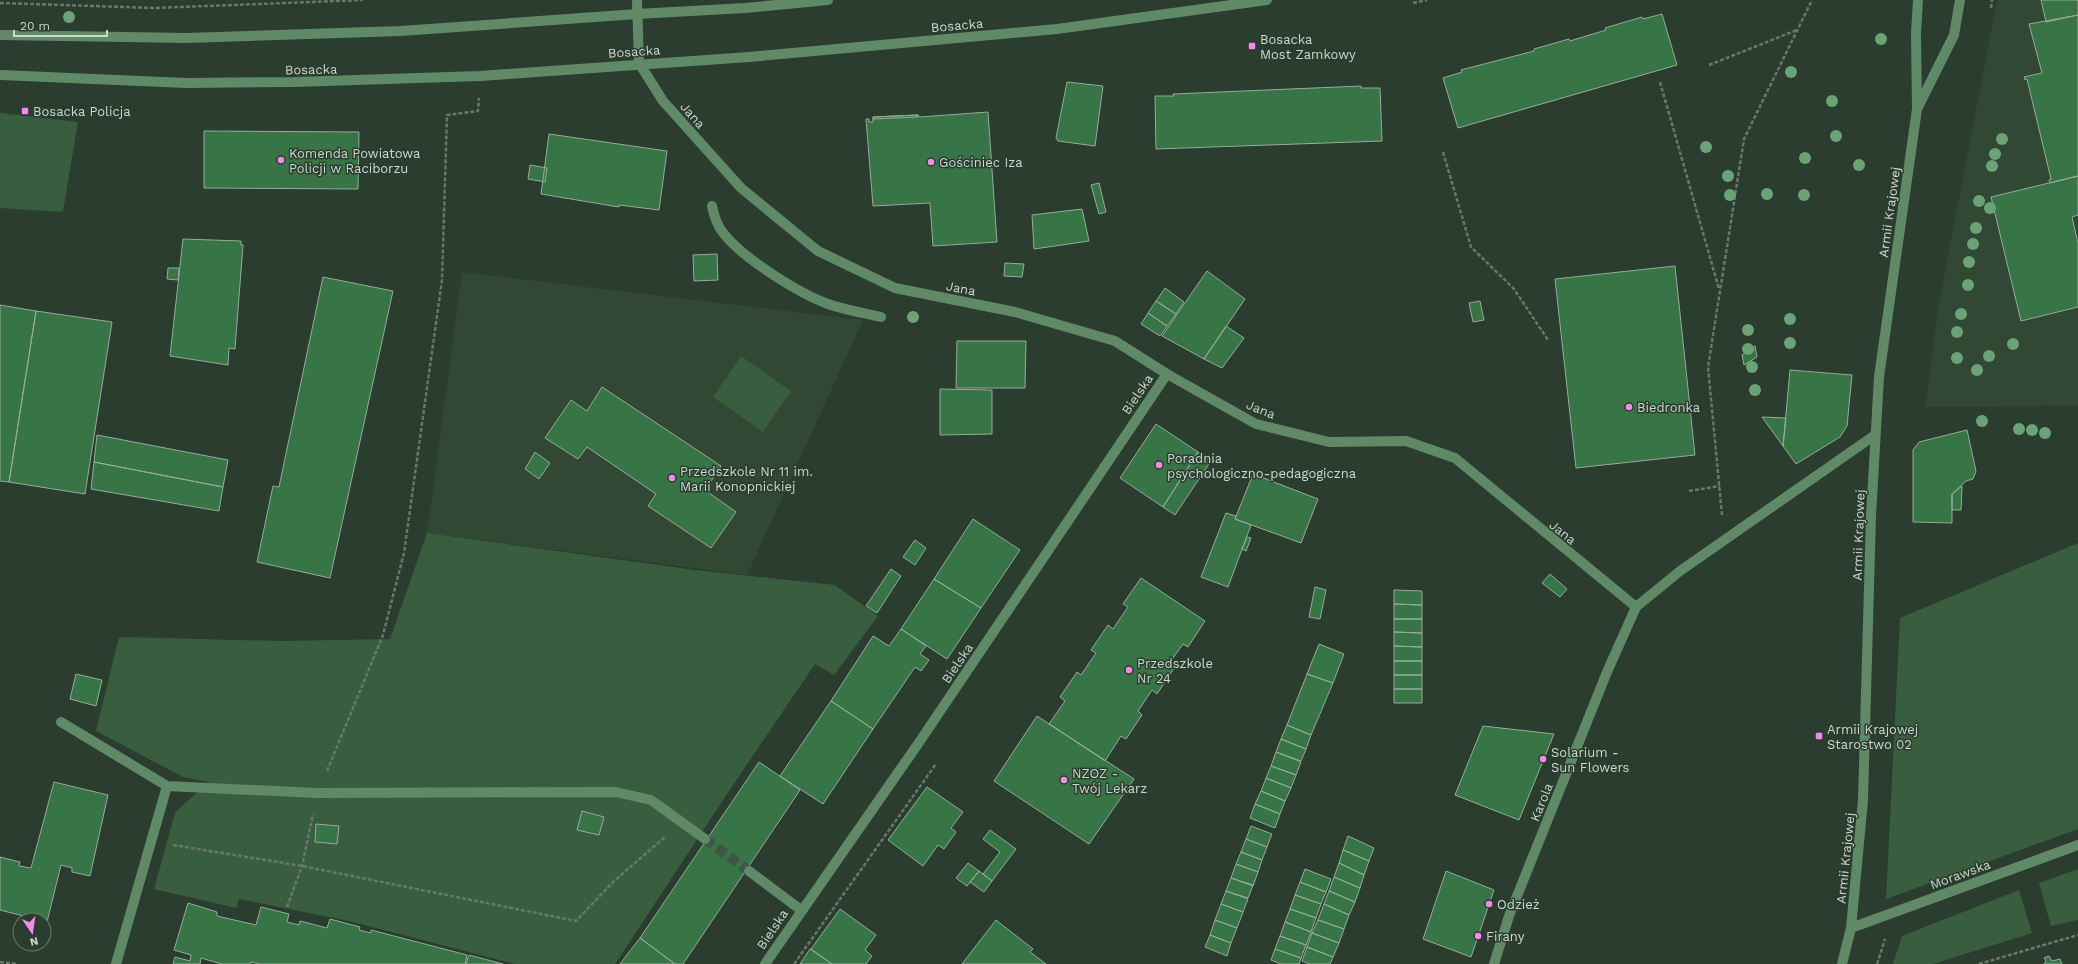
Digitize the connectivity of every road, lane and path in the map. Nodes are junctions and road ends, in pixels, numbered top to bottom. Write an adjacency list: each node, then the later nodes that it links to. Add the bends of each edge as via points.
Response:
1 (363, 0): 10 (path, via 155,8)
2 (637, 0): 13 (street)
3 (828, 0): 13 (street)
4 (1267, 0): 16 (street, Bosacka, via 1057,29 749,57)
5 (1427, 0): 11 (path)
6 (1812, 0): 14 (path)
7 (1918, 0): 21 (street, Armii Krajowej)
8 (1960, 0): 21 (street, Armii Krajowej, via 1954,35)
9 (1992, 0): 12 (path)
10 (0, 3)
11 (1413, 3)
12 (1990, 8)
13 (637, 14): 15 (street, via 401,31 187,38); 16 (street)
14 (1797, 30): 17 (path); 24 (path, via 1744,138)
15 (0, 35)
16 (639, 63): 19 (street, Bosacka); 27 (street, Jana, via 663,101 741,188 818,251 895,288 1015,312 1115,341)
17 (1709, 66)
18 (0, 75): 19 (street, Bosacka, via 187,83)
19 (480, 76): 36 (path, via 478,111 447,115 442,280 404,553 383,635)
20 (1660, 82): 24 (path)
21 (1917, 109): 28 (street, Armii Krajowej, via 1879,377)
22 (1444, 152): 26 (path, via 1471,247 1514,289)
23 (712, 206): 25 (street, via 714,218 724,234 762,267 811,297)
24 (1720, 290): 29 (path, via 1708,367)
25 (881, 317)
26 (1548, 340)
27 (1167, 374): 32 (street, Jana, via 1256,424 1329,442 1406,441 1455,458); 44 (street, Bielska, via 925,734)
28 (1875, 435): 31 (street); 45 (street, Armii Krajowej, via 1864,800)
29 (1720, 486): 30 (path); 31 (path)
30 (1689, 491)
31 (1725, 539): 32 (street, via 1680,571)
32 (1636, 608): 53 (street, Karola, via 1607,672 1509,916)
33 (61, 722): 35 (street)
34 (936, 764): 52 (path)
35 (167, 786): 36 (street); 39 (street)
36 (317, 793): 37 (street, via 616,792 651,800); 41 (path)
37 (682, 822): 38 (street); 41 (path, via 614,881 576,921)
38 (705, 839)
39 (151, 841): 41 (path); 50 (street)
40 (2078, 845): 45 (street, Morawska)
41 (302, 866): 43 (path)
42 (750, 872): 44 (street)
43 (287, 907)
44 (801, 910): 51 (street, Bielska)
45 (1851, 928): 54 (street, Armii Krajowej)
46 (2078, 935): 48 (path)
47 (0, 962): 49 (path)
48 (1990, 962): 55 (path)
49 (18, 964)
50 (116, 964)
51 (765, 964)
52 (794, 964)
53 (1494, 964)
54 (1842, 964)
55 (1979, 964)

